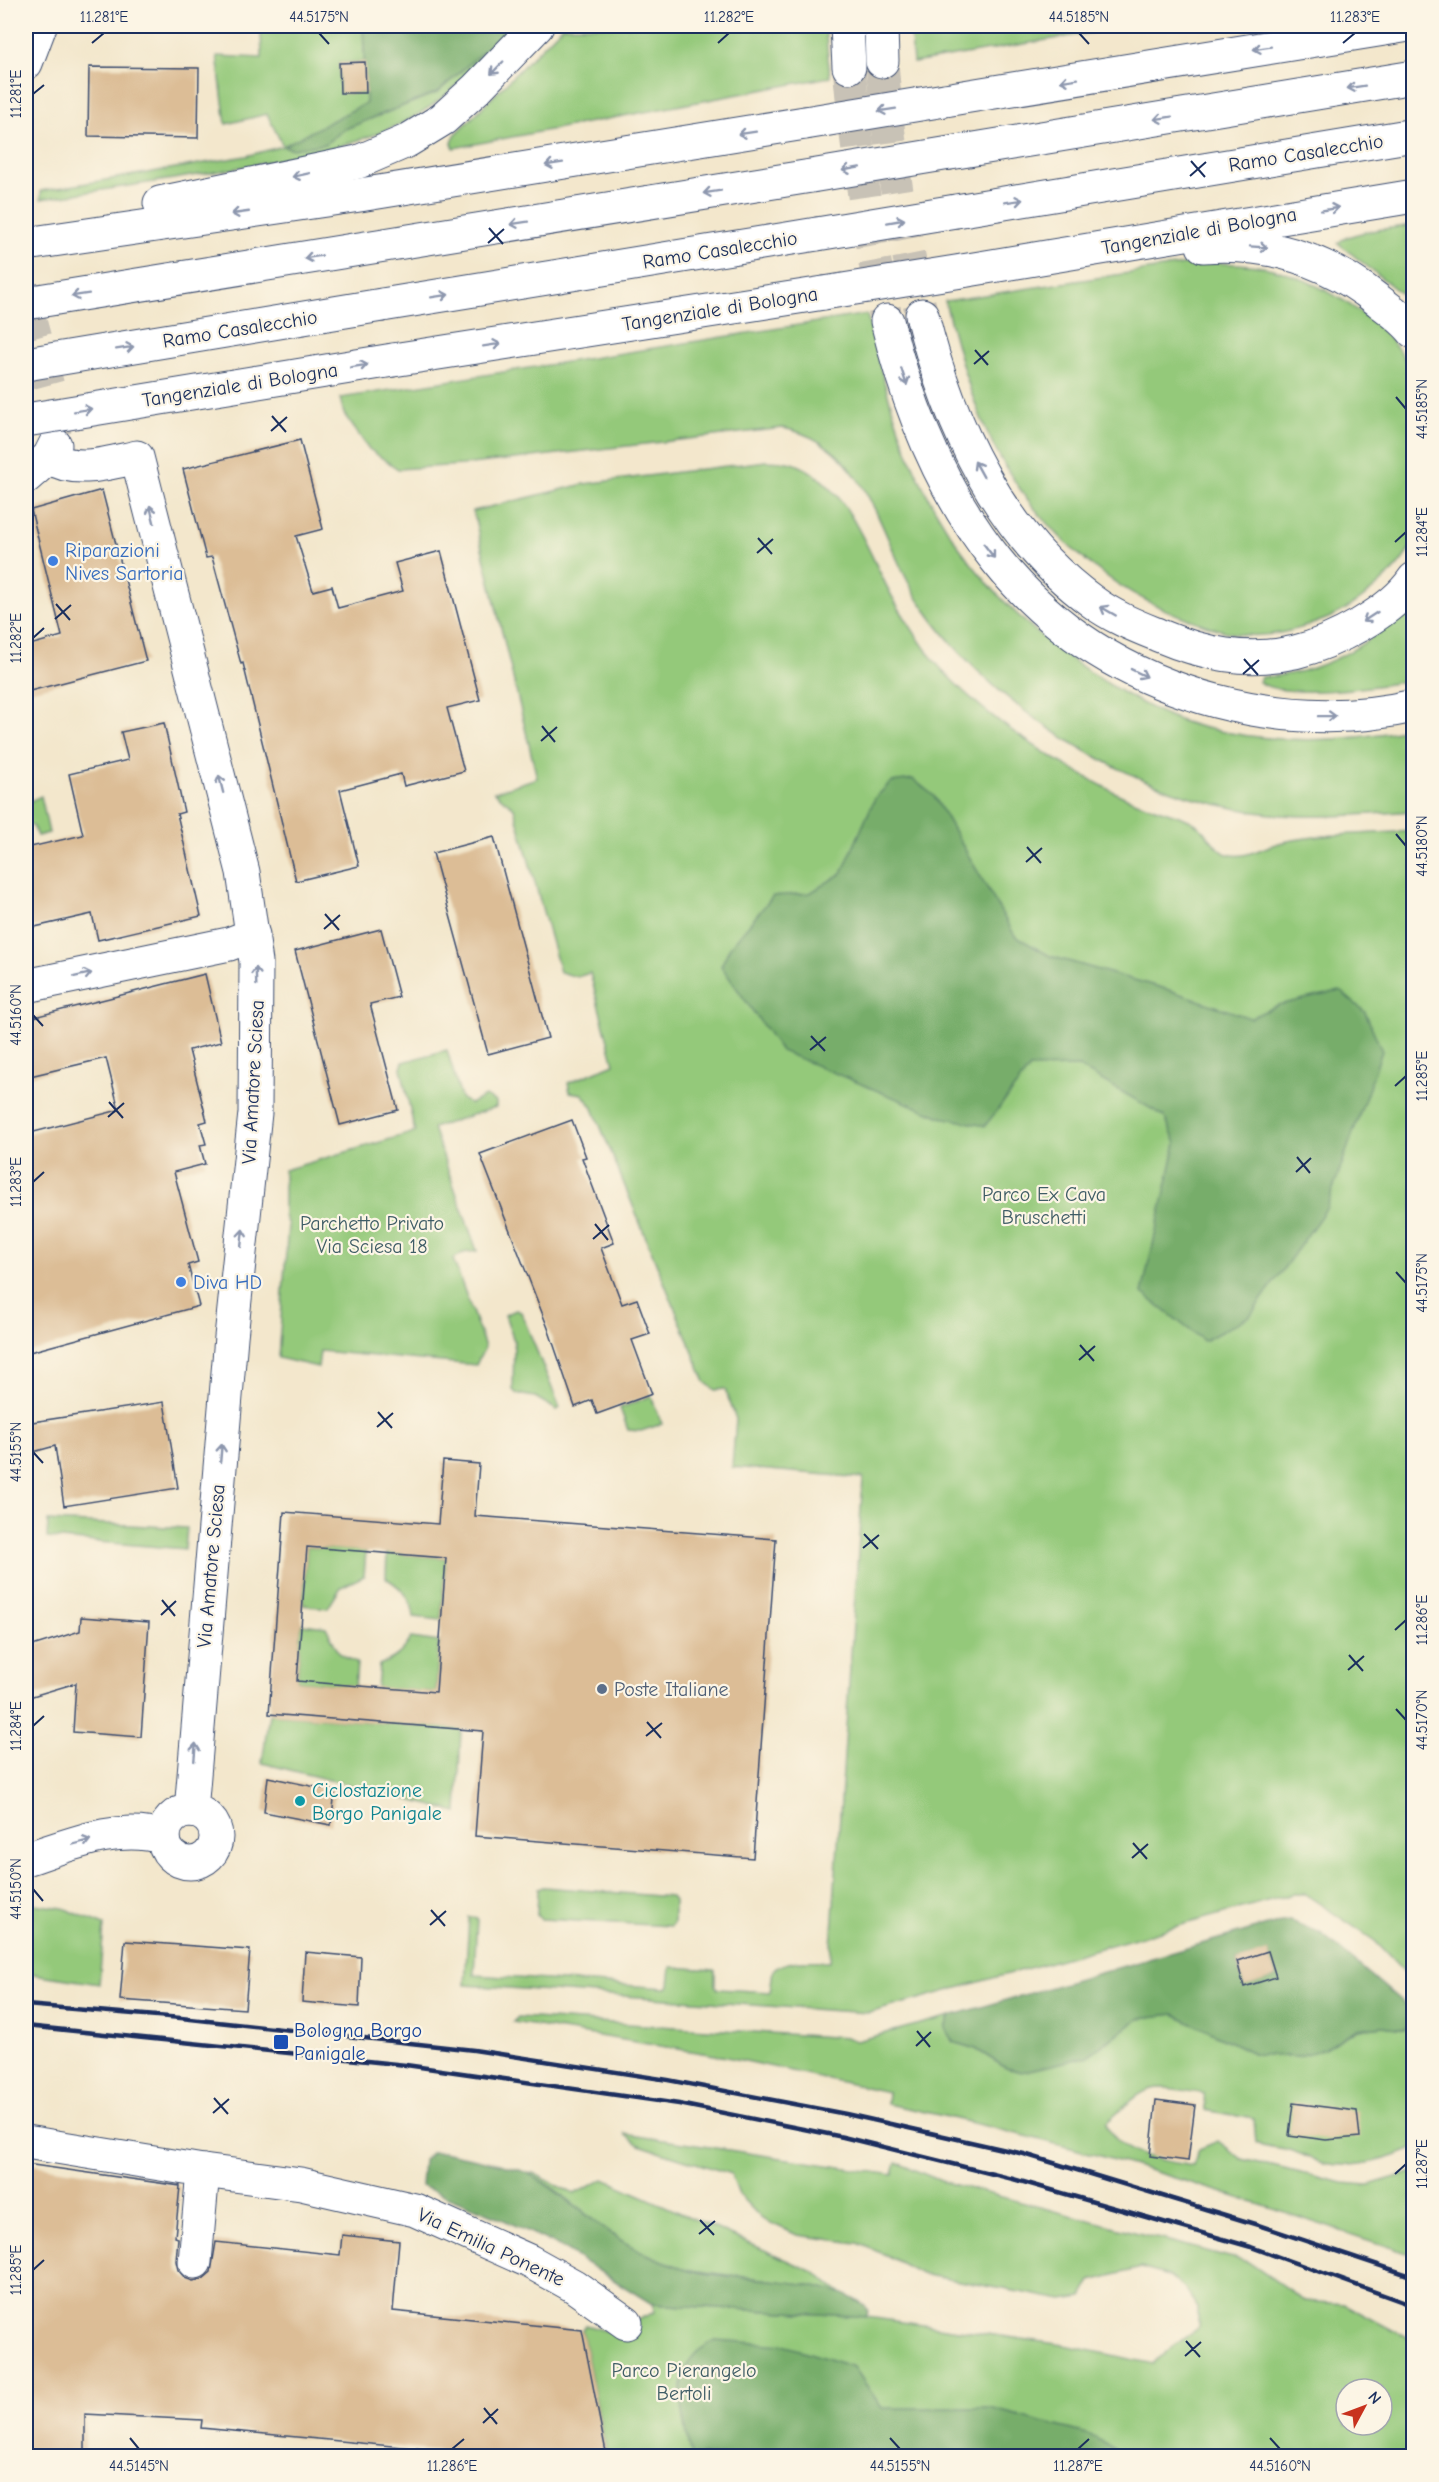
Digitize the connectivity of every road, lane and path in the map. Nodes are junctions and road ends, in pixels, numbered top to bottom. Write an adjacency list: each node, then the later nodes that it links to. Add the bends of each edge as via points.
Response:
1 (40, 26): 7 (main road)
2 (537, 26): 12 (main road, one-way to 12, via 443,119 407,141 358,162)
3 (847, 26): 8 (main road)
4 (881, 26): 6 (main road)
5 (1403, 26): 13 (main road, one-way to 13, bridge, via 360,195)
6 (882, 62)
7 (26, 63)
8 (849, 67)
9 (1413, 77): 15 (main road, one-way to 15, bridge)
10 (1413, 135): 19 (main road, Ramo Casalecchio, one-way to 10, bridge)
11 (1413, 196): 14 (main road, Tangenziale di Bologna, one-way to 11)
12 (26, 231)
13 (26, 244)
14 (1054, 256): 18 (main road, one-way to 18, via 1217,245 1269,248 1322,264 1358,284); 20 (main road, Tangenziale di Bologna, one-way to 14, bridge)
15 (26, 303)
16 (922, 315): 22 (main road, one-way to 16, via 1408,588 1373,616 1338,636 1276,657 1234,658 1200,651 1129,623 1094,603 1059,573 1027,542 996,501 967,446)
17 (887, 321): 23 (main road, one-way to 23, via 922,430 955,498 999,565 1062,626 1113,660 1173,689 1244,708 1324,718)
18 (1413, 332)
19 (26, 364)
20 (26, 420)
21 (43, 460): 24 (main road, Via Amatore Sciesa, one-way to 21, via 243,872 137,457 89,466)
22 (1413, 579)
23 (1413, 706)
24 (253, 935): 25 (main road, one-way to 24, via 230,944); 26 (main road, Via Amatore Sciesa, one-way to 24, via 231,1337 255,1113 257,999)
25 (26, 986)
26 (191, 1811): 27 (main road, via 174,1816); 27 (main road, via 205,1815 214,1827 216,1843 208,1857 192,1863 176,1859)
27 (164, 1838): 28 (main road, one-way to 27, via 120,1833 144,1832)
28 (26, 1859)
29 (26, 2142): 30 (main road, Via Emilia Ponente)
30 (203, 2171): 31 (main road); 32 (main road, Via Emilia Ponente, via 301,2184 415,2210 529,2261)
31 (195, 2262)
32 (626, 2323)

